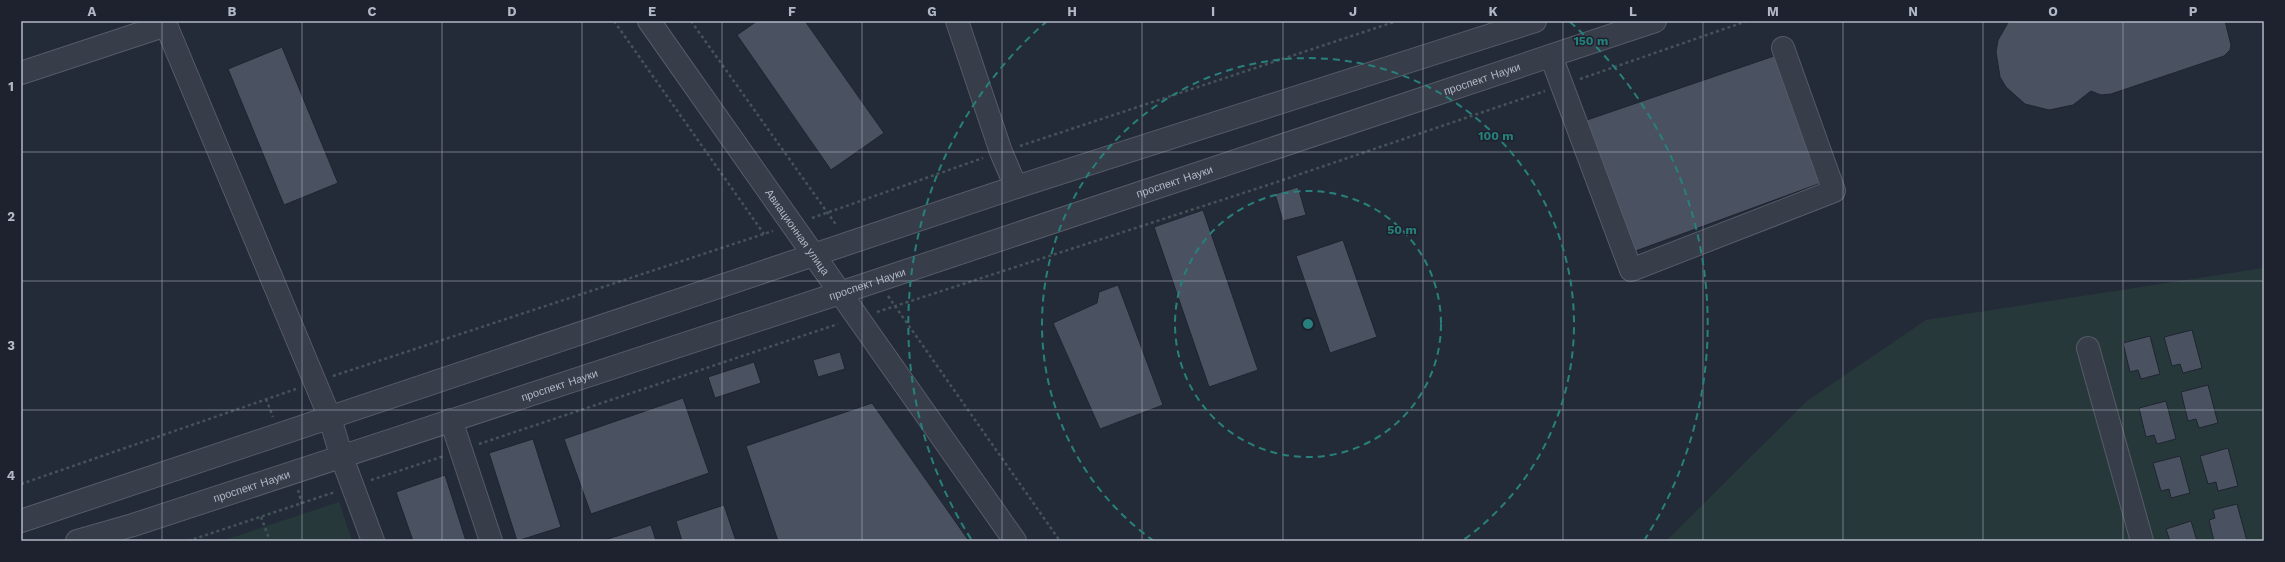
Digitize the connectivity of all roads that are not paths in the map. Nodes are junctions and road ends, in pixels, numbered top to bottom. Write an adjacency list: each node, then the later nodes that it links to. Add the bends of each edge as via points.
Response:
1 (649, 21): 9 (street, Авиационная улица)
2 (957, 21): 8 (street, via 1001,152)
3 (1535, 21): 8 (street)
4 (1655, 21): 6 (street, проспект Науки)
5 (1783, 48): 6 (street, via 1834,191 1630,270)
6 (1551, 56): 10 (street, проспект Науки)
7 (21, 73): 12 (street, via 166,25)
8 (1016, 187): 9 (street)
9 (814, 256): 10 (street, Авиационная улица); 12 (street)
10 (840, 293): 13 (street, проспект Науки); 19 (street, Авиационная улица)
11 (2088, 348): 20 (street)
12 (330, 418): 14 (street); 15 (street)
13 (451, 420): 14 (street, проспект Науки); 18 (street)
14 (341, 455): 16 (street, проспект Науки); 17 (street)
15 (21, 521)
16 (77, 541)
17 (373, 541)
18 (491, 541)
19 (1015, 541)
20 (2142, 541)

